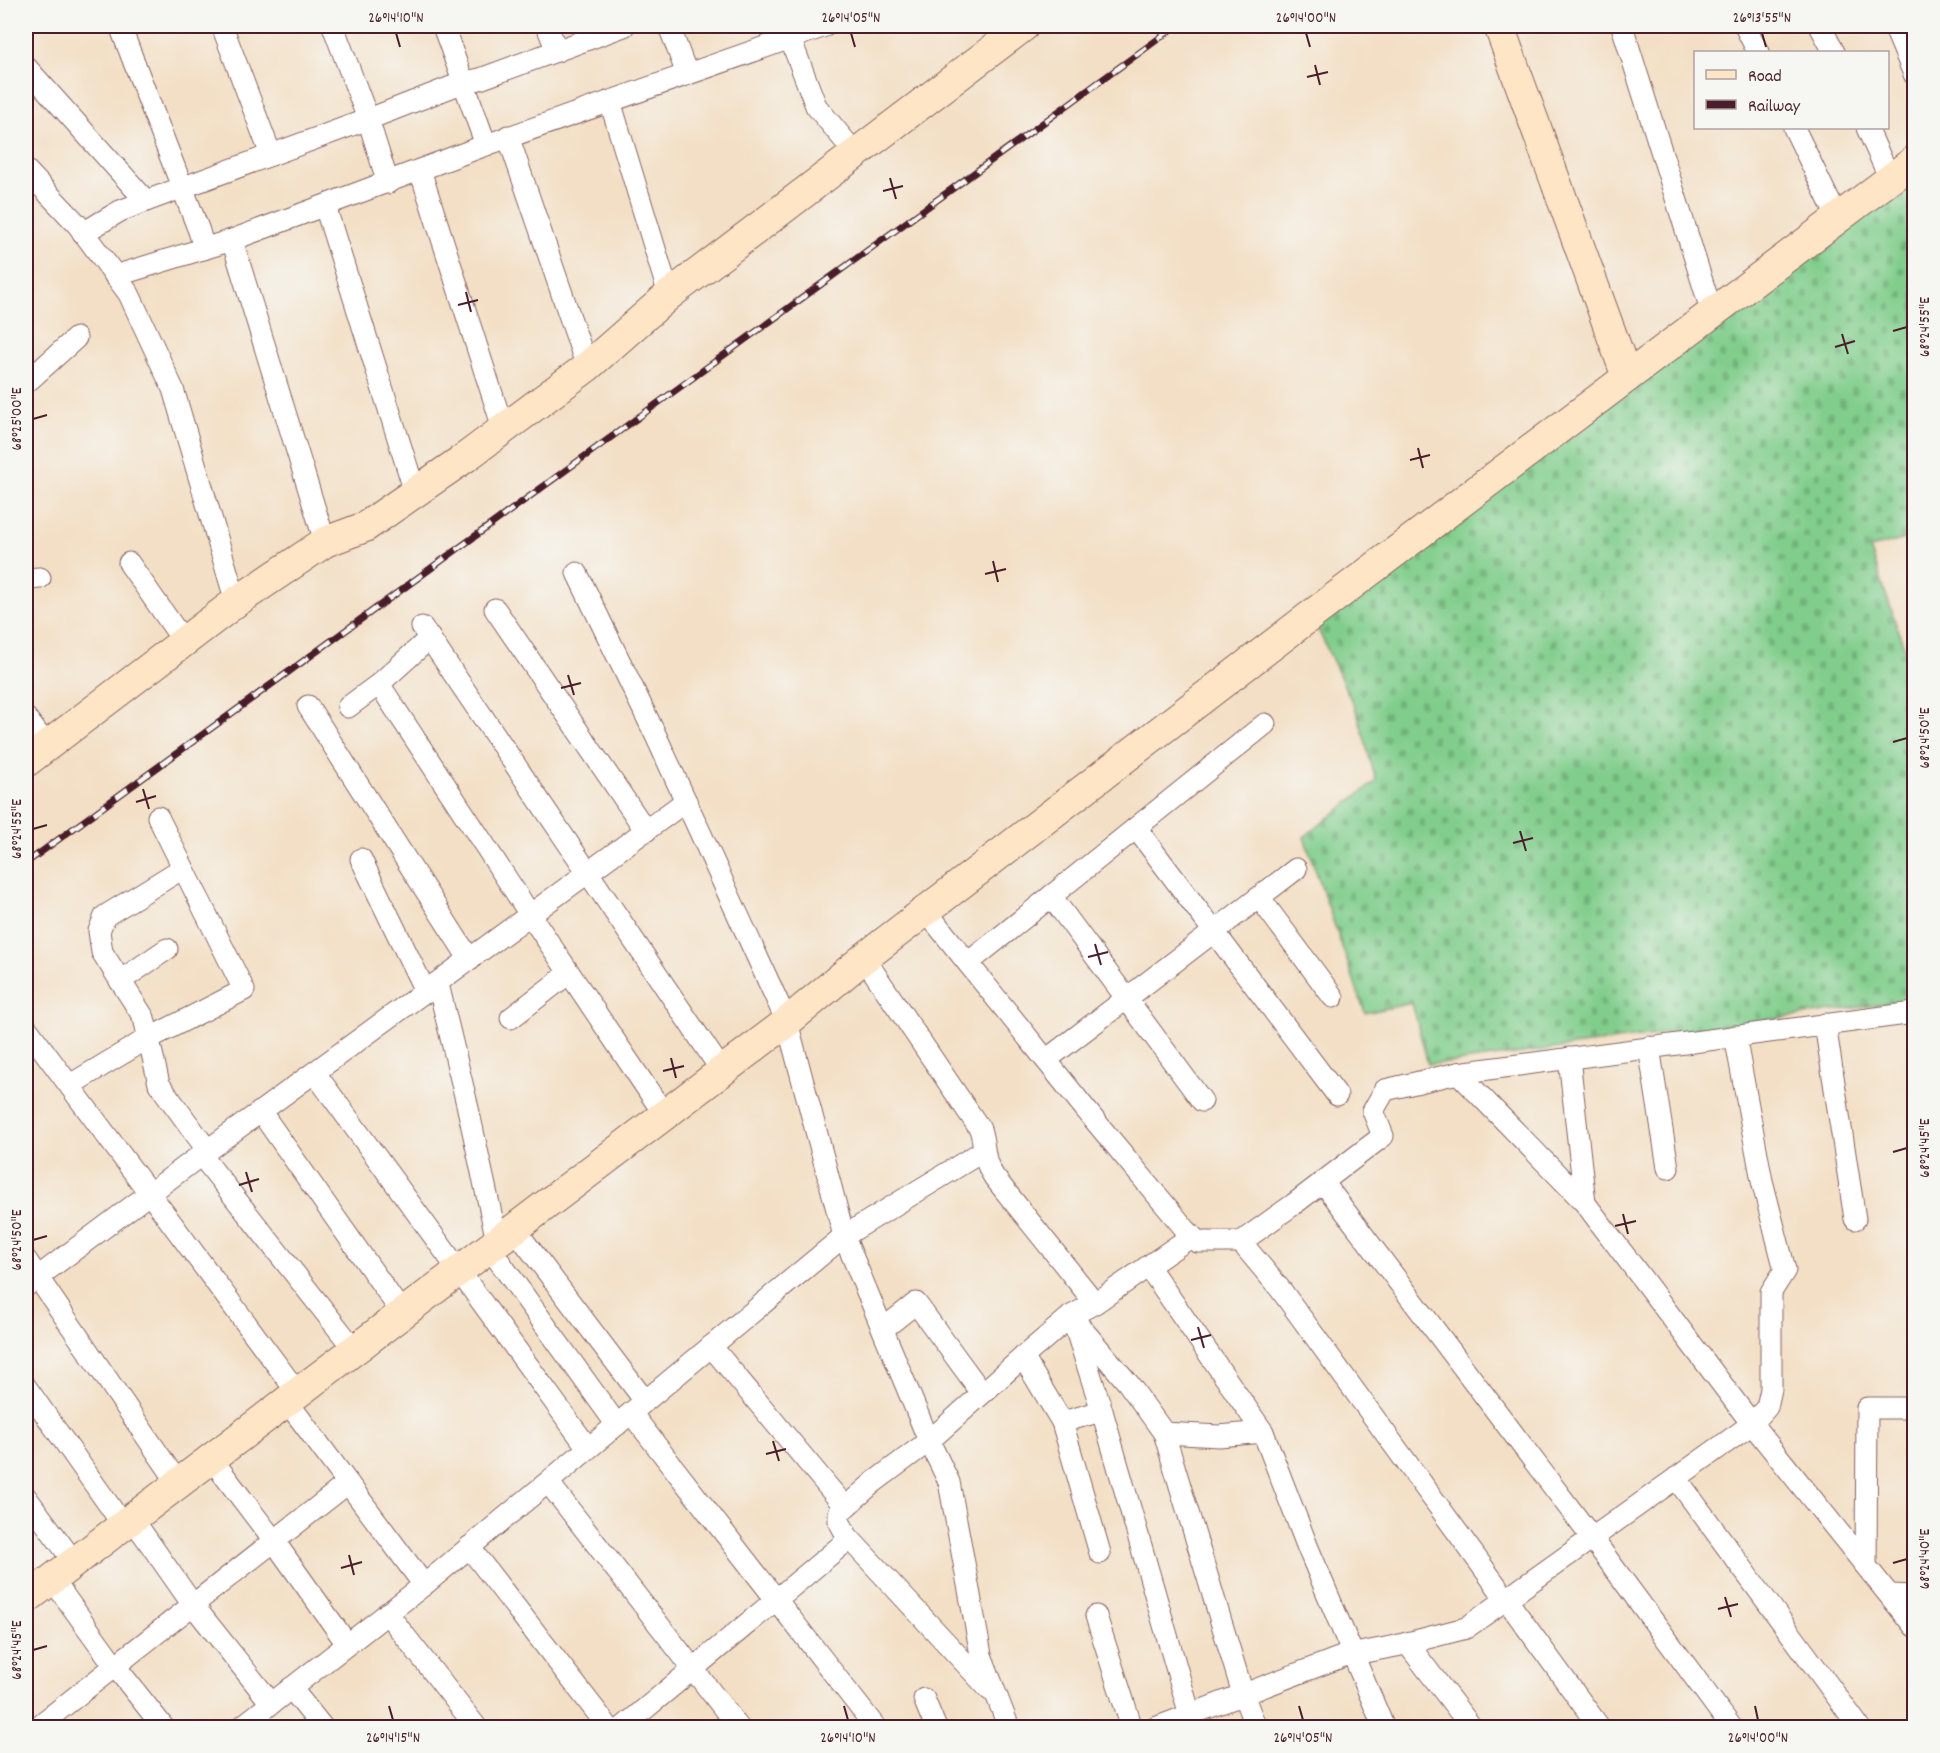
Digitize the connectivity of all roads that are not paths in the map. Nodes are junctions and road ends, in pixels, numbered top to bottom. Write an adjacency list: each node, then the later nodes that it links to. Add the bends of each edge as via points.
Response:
1 (120, 26): 36 (street)
2 (222, 26): 30 (street)
3 (333, 26): 24 (street)
4 (443, 26): 22 (street)
5 (547, 26): 16 (street)
6 (624, 26): 16 (street)
7 (669, 26): 20 (street)
8 (825, 26): 15 (street)
9 (1499, 26): 48 (main road)
10 (1622, 26): 45 (street)
11 (1745, 26): 17 (street)
12 (1820, 26): 18 (street)
13 (1894, 26): 21 (street)
14 (1007, 31): 29 (main road)
15 (790, 38): 20 (street); 29 (street, via 816,106)
16 (556, 51): 22 (street)
17 (1758, 51)
18 (1833, 51)
19 (26, 67): 37 (street)
20 (687, 74): 23 (street)
21 (1914, 74)
22 (464, 82): 24 (street); 28 (street)
23 (610, 101): 27 (street); 44 (street)
24 (368, 119): 30 (street); 35 (street)
25 (1794, 129): 39 (street)
26 (1867, 129): 34 (street)
27 (508, 136): 28 (street); 47 (street)
28 (486, 145): 33 (street)
29 (855, 153): 44 (main road)
30 (271, 155): 36 (street)
31 (1914, 161): 34 (main road)
32 (26, 170): 40 (street)
33 (420, 170): 35 (street); 50 (street)
34 (1890, 179): 39 (main road)
35 (388, 183): 38 (street)
36 (182, 187): 37 (street); 42 (street)
37 (146, 201): 40 (street)
38 (325, 206): 41 (street); 51 (street)
39 (1838, 219): 45 (main road)
40 (83, 233): 43 (street)
41 (232, 240): 42 (street); 52 (street)
42 (204, 249): 43 (street)
43 (115, 276): 55 (street, via 129,294 173,389)
44 (669, 295): 47 (main road)
45 (1712, 313): 48 (main road)
46 (76, 338): 49 (street)
47 (587, 367): 50 (main road)
48 (1627, 377): 74 (main road)
49 (26, 383)
50 (503, 428): 51 (main road)
51 (415, 492): 52 (main road, via 365,528)
52 (325, 542): 55 (main road)
53 (129, 563): 57 (street)
54 (578, 573): 64 (street)
55 (236, 602): 57 (main road)
56 (495, 609): 67 (street)
57 (184, 642): 63 (main road)
58 (379, 684): 60 (street); 71 (street, via 426,633); 75 (street)
59 (308, 706): 79 (street)
60 (348, 707)
61 (26, 717): 63 (street)
62 (1266, 724): 66 (street)
63 (36, 754)
64 (686, 801): 67 (street); 88 (street)
65 (158, 818): 69 (street)
66 (1136, 828): 72 (street); 76 (street)
67 (646, 831): 71 (street)
68 (361, 859): 83 (street)
69 (183, 868): 82 (street, via 105,916 99,931 102,952); 92 (street, via 244,990)
70 (1296, 869): 73 (street)
71 (588, 873): 75 (street); 96 (street)
72 (1051, 896): 80 (street); 85 (street)
73 (1259, 897): 76 (street); 84 (street)
74 (926, 910): 78 (main road); 80 (street)
75 (531, 915): 79 (street); 81 (street)
76 (1214, 932): 85 (street); 100 (street)
77 (167, 950): 82 (street)
78 (864, 958): 88 (main road); 104 (street, via 980,1130)
79 (470, 960): 83 (street)
80 (968, 963): 95 (street)
81 (569, 973): 87 (street); 103 (street)
82 (120, 981): 92 (street, via 144,1018)
83 (432, 988): 97 (street); 113 (street, via 467,1104)
84 (1333, 997)
85 (1126, 998): 95 (street); 101 (street)
86 (1914, 1012): 89 (street)
87 (511, 1018)
88 (787, 1022): 96 (main road); 111 (street)
89 (1825, 1024): 91 (street); 110 (street)
90 (26, 1026): 99 (street)
91 (1735, 1036): 93 (street); 132 (street, via 1762,1181 1785,1270 1771,1292 1771,1389 1767,1407)
92 (148, 1039): 99 (street); 105 (street, via 159,1084)
93 (1649, 1047): 94 (street); 106 (street)
94 (1569, 1058): 98 (street); 109 (street)
95 (1046, 1060): 112 (street)
96 (722, 1071): 103 (main road)
97 (315, 1073): 102 (street); 116 (street)
98 (1458, 1073): 107 (street, via 1385,1090 1373,1111 1383,1136); 109 (street)
99 (70, 1085): 108 (street)
100 (1337, 1095)
101 (1202, 1101)
102 (261, 1112): 105 (street); 119 (street)
103 (664, 1114): 113 (main road)
104 (983, 1151): 111 (street); 118 (street, via 994,1177)
105 (205, 1153): 108 (street); 123 (street)
106 (1668, 1168)
107 (1323, 1182): 114 (street); 146 (street)
108 (149, 1194): 117 (street); 127 (street)
109 (1585, 1203): 132 (street)
110 (1855, 1219)
111 (844, 1236): 121 (street); 122 (street)
112 (1192, 1236): 114 (street, via 1198,1242); 115 (street)
113 (500, 1239): 116 (main road); 130 (street); 130 (street)
114 (1241, 1242): 156 (street, via 1281,1290)
115 (1148, 1266): 118 (street); 133 (street)
116 (459, 1270): 119 (main road); 136 (street)
117 (29, 1275): 140 (street)
118 (1095, 1303): 120 (street)
119 (402, 1313): 123 (main road)
120 (1071, 1316): 124 (street); 129 (street); 134 (street)
121 (883, 1329): 126 (street, via 916,1303); 135 (street)
122 (711, 1346): 130 (street); 143 (street)
123 (354, 1349): 127 (main road)
124 (1023, 1357): 126 (street); 131 (street)
125 (26, 1387): 144 (street)
126 (981, 1393): 135 (street)
127 (292, 1396): 137 (main road); 141 (street)
128 (1914, 1408): 150 (street, via 1867,1408)
129 (1102, 1411): 131 (street); 172 (street)
130 (631, 1413): 136 (street); 157 (street)
131 (1062, 1422): 149 (street)
132 (1752, 1424): 138 (street); 150 (street)
133 (1263, 1432): 134 (street, via 1219,1436); 164 (street)
134 (1164, 1433): 168 (street)
135 (929, 1441): 143 (street); 169 (street, via 949,1482 981,1655)
136 (588, 1448): 139 (street)
137 (211, 1458): 140 (main road); 147 (street)
138 (1676, 1478): 146 (street); 191 (street)
139 (548, 1482): 148 (street); 166 (street)
140 (178, 1483): 144 (main road)
141 (348, 1483): 147 (street); 152 (street)
142 (26, 1497): 151 (street)
143 (845, 1508): 145 (street, via 839,1513 839,1521)
144 (128, 1522): 151 (main road); 158 (street)
145 (847, 1536): 157 (street, via 832,1555); 169 (street)
146 (1592, 1538): 156 (street); 190 (street)
147 (274, 1541): 158 (street); 163 (street)
148 (469, 1547): 152 (street); 178 (street)
149 (1100, 1553)
150 (1866, 1566): 153 (street)
151 (63, 1570): 155 (main road); 165 (street)
152 (424, 1585): 159 (street)
153 (1890, 1596): 154 (street); 161 (street)
154 (1914, 1596)
155 (26, 1598)
156 (1505, 1600): 162 (street, via 1466,1628); 189 (street)
157 (776, 1601): 166 (street); 181 (street)
158 (193, 1605): 165 (street); 171 (street)
159 (387, 1613): 163 (street); 177 (street)
160 (1096, 1616): 184 (street)
161 (1914, 1626)
162 (1407, 1643): 164 (street); 188 (street)
163 (347, 1644): 167 (street)
164 (1354, 1654): 168 (street); 187 (street)
165 (115, 1666): 173 (street); 174 (street)
166 (694, 1669): 179 (street); 180 (street)
167 (291, 1688): 171 (street); 176 (street)
168 (1243, 1694): 172 (street); 186 (street)
169 (997, 1698): 183 (street)
170 (924, 1699): 182 (street)
171 (271, 1703): 175 (street)
172 (1190, 1714): 185 (street)
173 (36, 1728)
174 (164, 1728)
175 (240, 1728)
176 (323, 1728)
177 (477, 1728)
178 (609, 1728)
179 (622, 1728)
180 (740, 1728)
181 (876, 1728)
182 (936, 1728)
183 (1009, 1728)
184 (1132, 1728)
185 (1155, 1728)
186 (1256, 1728)
187 (1384, 1728)
188 (1472, 1728)
189 (1600, 1728)
190 (1732, 1728)
191 (1860, 1728)

